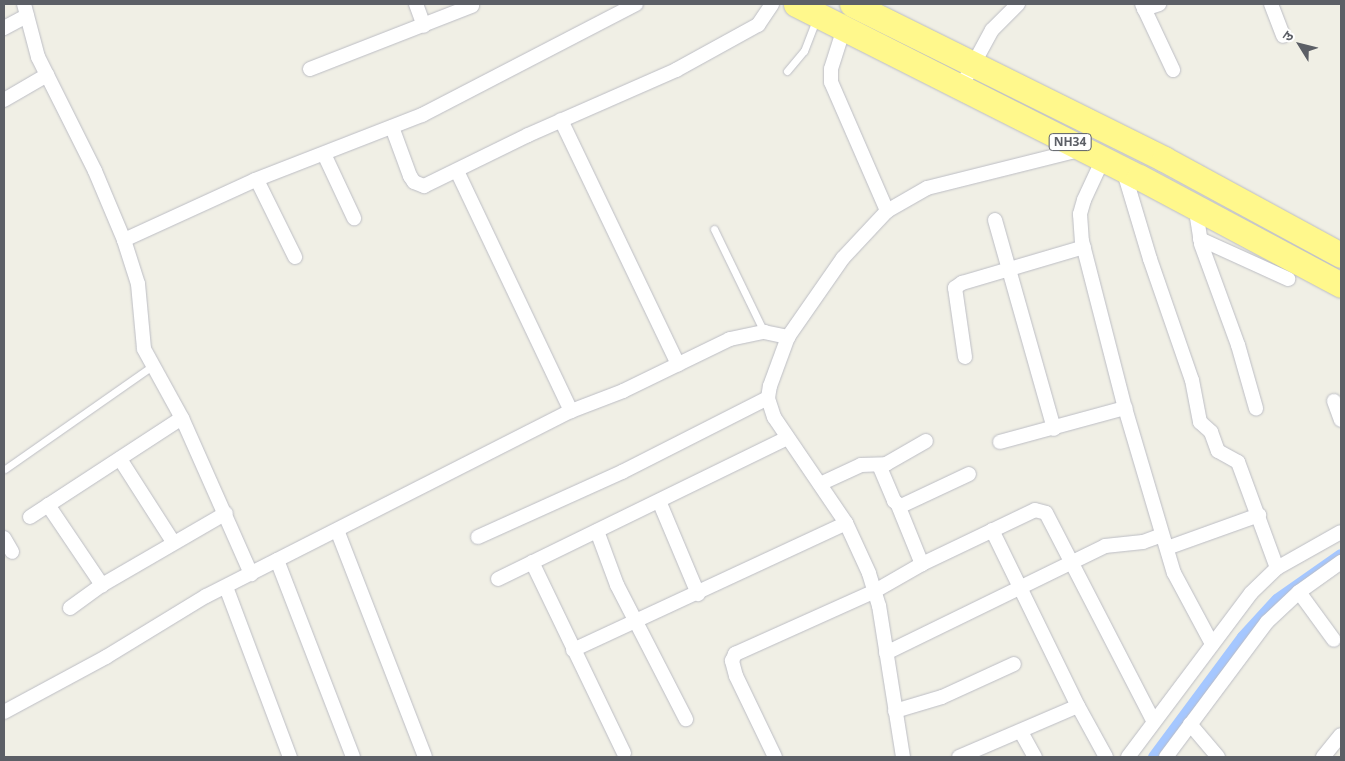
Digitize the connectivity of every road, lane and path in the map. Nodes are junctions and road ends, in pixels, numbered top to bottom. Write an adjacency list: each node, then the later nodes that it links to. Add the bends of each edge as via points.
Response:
1 (416, 4): 13 (street)
2 (636, 4): 25 (street)
3 (772, 4): 24 (street, via 758,25 747,32 676,70)
4 (796, 4): 12 (highway, NH34)
5 (852, 4): 17 (highway, NH34)
6 (1018, 4): 17 (street, via 992,30)
7 (1159, 4): 10 (street)
8 (1271, 4): 16 (street)
9 (472, 6): 13 (street)
10 (1143, 6): 19 (street)
11 (26, 10): 14 (street); 21 (street, via 38,57)
12 (818, 15): 15 (highway, NH34); 20 (lane, via 804,51)
13 (424, 26): 18 (street)
14 (4, 28)
15 (844, 28): 22 (highway, NH34); 32 (street, via 831,69 831,82)
16 (1283, 36)
17 (971, 63): 22 (street); 30 (highway, NH34)
18 (310, 69)
19 (1173, 70)
20 (787, 71)
21 (47, 75): 23 (street); 37 (street, via 96,171)
22 (961, 87): 27 (highway, NH34)
23 (4, 100)
24 (561, 120): 28 (street); 47 (street)
25 (392, 127): 26 (street); 28 (street, via 414,182 424,186)
26 (324, 154): 29 (street); 33 (street)
27 (1103, 159): 31 (highway, NH34); 32 (street, via 927,188); 38 (street, via 1080,214); 69 (street, via 1150,259 1192,380 1200,422 1211,432 1218,451 1238,462)
28 (457, 171): 53 (street)
29 (258, 180): 37 (street); 40 (street)
30 (1208, 182): 31 (street); 39 (highway, NH34)
31 (1195, 207): 36 (street); 43 (highway, NH34)
32 (887, 211): 45 (street, via 843,258)
33 (354, 218)
34 (995, 220): 41 (street)
35 (714, 230): 44 (lane)
36 (1200, 239): 42 (street); 52 (street, via 1238,345)
37 (124, 240): 48 (street, via 138,284 141,334)
38 (1084, 247): 41 (street); 51 (street)
39 (1341, 255)
40 (295, 257)
41 (1011, 268): 46 (street, via 962,282 955,288); 56 (street)
42 (1288, 279)
43 (1341, 285)
44 (764, 332): 45 (street); 47 (street, via 730,339)
45 (788, 337): 49 (street, via 775,368)
46 (965, 357)
47 (678, 364): 53 (street, via 623,391)
48 (152, 366): 54 (street); 62 (lane)
49 (768, 398): 57 (street, via 774,417); 77 (street, via 622,472)
50 (1334, 401): 55 (street)
51 (1125, 408): 56 (street); 76 (street)
52 (1256, 408)
53 (571, 411): 72 (street)
54 (182, 418): 60 (street); 68 (street)
55 (1341, 420)
56 (1054, 429): 59 (street)
57 (787, 438): 64 (street); 65 (street)
58 (926, 441): 61 (street)
59 (1000, 442)
60 (120, 459): 67 (street); 79 (street)
61 (879, 465): 64 (street, via 861,465); 66 (street)
62 (5, 469)
63 (969, 474): 66 (street, via 905,505)
64 (820, 484): 71 (street)
65 (659, 501): 74 (street); 95 (street)
66 (898, 505): 86 (street)
67 (48, 506): 70 (street); 90 (street)
68 (226, 513): 79 (street); 88 (street)
69 (1259, 515): 80 (street); 87 (street)
70 (30, 517)
71 (846, 523): 93 (street); 95 (street)
72 (337, 530): 82 (street); 114 (street)
73 (992, 530): 84 (street, via 1028,512 1041,510 1046,513); 86 (street); 92 (street)
74 (597, 531): 83 (street); 97 (street, via 610,570)
75 (1341, 532): 87 (street)
76 (1162, 535): 80 (street); 84 (street, via 1143,542 1105,546)
77 (478, 537)
78 (4, 538): 81 (street)
79 (173, 542): 90 (street)
80 (1167, 548): 99 (street, via 1178,586)
81 (12, 552)
82 (277, 560): 88 (street); 113 (street)
83 (532, 562): 89 (street); 100 (street)
84 (1071, 562): 92 (street); 107 (street)
85 (1341, 562): 94 (street)
86 (922, 564): 93 (street)
87 (1277, 568): 99 (street, via 1251,593)
88 (251, 574): 91 (street)
89 (498, 579)
90 (102, 586): 96 (street)
91 (226, 586): 105 (street); 112 (street)
92 (1023, 588): 101 (street); 103 (street)
93 (875, 591): 101 (street); 115 (street, via 736,654 732,661 736,676)
94 (1299, 592): 98 (street); 108 (street, via 1267,622)
95 (698, 594): 97 (street)
96 (70, 608)
97 (635, 623): 100 (street); 106 (street)
98 (1334, 640)
99 (1212, 644): 107 (street)
100 (573, 650): 111 (street)
101 (886, 653): 104 (street)
102 (1014, 664): 104 (street, via 942,697)
103 (1078, 706): 109 (street); 119 (street)
104 (896, 711): 116 (street)
105 (4, 712)
106 (686, 719)
107 (1154, 722): 120 (street)
108 (1190, 724): 121 (street); 122 (street)
109 (1021, 732): 117 (street); 118 (street)
110 (1341, 735): 123 (street)
111 (624, 753)
112 (290, 757)
113 (353, 757)
114 (425, 757)
115 (775, 757)
116 (903, 757)
117 (963, 757)
118 (1035, 757)
119 (1106, 757)
120 (1128, 757)
121 (1166, 757)
122 (1218, 757)
123 (1323, 757)

